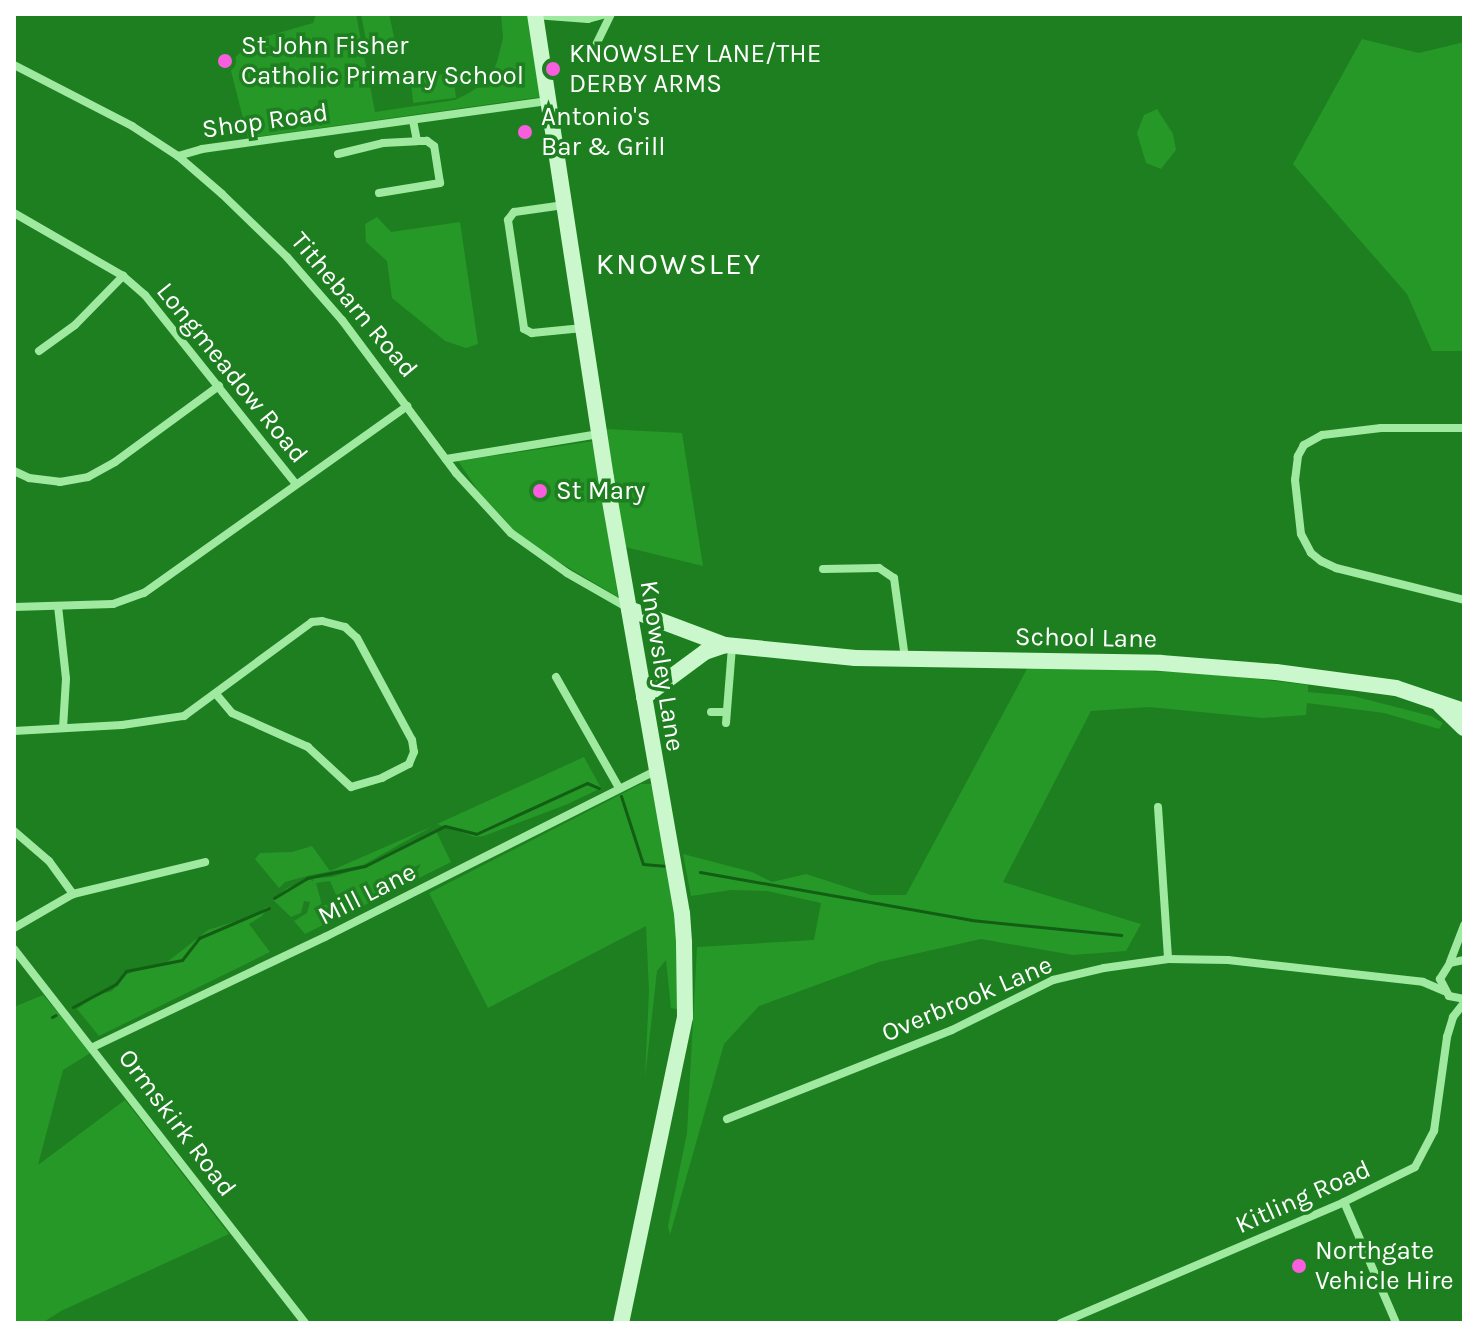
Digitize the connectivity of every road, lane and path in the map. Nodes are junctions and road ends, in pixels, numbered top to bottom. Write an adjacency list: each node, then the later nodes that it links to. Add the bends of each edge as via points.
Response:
1 (608, 14): 2 (street, via 588,19); 3 (street)
2 (535, 15): 5 (main road, Knowsley Lane)
3 (592, 53)
4 (14, 65): 9 (street, Tithebarn Road)
5 (548, 101): 6 (street, Shop Road); 11 (main road, Knowsley Lane)
6 (413, 120): 7 (street); 9 (street, Shop Road)
7 (417, 141): 8 (street); 10 (street, via 434,146 440,183)
8 (338, 154)
9 (178, 156): 19 (street, Tithebarn Road, via 287,257)
10 (379, 193)
11 (564, 205): 14 (main road, Knowsley Lane); 14 (street, via 514,212 508,220 524,329 532,333)
12 (14, 213): 13 (street, Longmeadow Road)
13 (123, 276): 16 (street, via 75,325); 18 (street, Longmeadow Road, via 145,295)
14 (583, 328): 21 (main road, Knowsley Lane)
15 (41, 334): 16 (street)
16 (49, 343): 17 (street)
17 (39, 351)
18 (219, 386): 23 (street, via 88,477 60,482); 24 (street, Longmeadow Road)
19 (407, 406): 22 (street, Tithebarn Road); 24 (street, Longmeadow Road)
20 (1464, 428): 26 (street, via 1381,428 1322,435 1304,445 1295,480 1301,534 1321,561)
21 (599, 434): 22 (street); 29 (main road, Knowsley Lane)
22 (446, 459): 29 (street, Tithebarn Road, via 511,533)
23 (14, 471)
24 (296, 484): 27 (street, Longmeadow Road, via 144,593 113,604)
25 (823, 569): 31 (street, via 879,568 894,578)
26 (1464, 600)
27 (58, 606): 28 (street, Longmeadow Road); 40 (street, via 66,679)
28 (14, 607)
29 (629, 609): 30 (main road, School Lane); 34 (main road, Knowsley Lane)
30 (728, 645): 31 (main road, School Lane, via 815,656); 34 (main road, via 705,652); 38 (street, via 733,672)
31 (905, 659): 35 (main road, School Lane, via 1200,666 1371,683)
32 (556, 677): 44 (street)
33 (216, 694): 33 (street, via 312,622 333,622 357,638 414,752 409,764 351,787 308,747 232,713); 40 (street, via 184,716)
34 (644, 697): 43 (main road, Knowsley Lane)
35 (1436, 701): 36 (main road, School Lane); 41 (main road, School Lane)
36 (1464, 711)
37 (711, 712): 38 (street)
38 (726, 712): 39 (street)
39 (726, 723)
40 (63, 728): 42 (street)
41 (1464, 728)
42 (14, 731)
43 (655, 771): 44 (street, Mill Lane); 65 (main road, Knowsley Lane, via 682,913 685,1017)
44 (619, 788): 61 (street, Mill Lane)
45 (1158, 807): 53 (street)
46 (14, 831): 48 (street, via 49,861)
47 (205, 862): 48 (street)
48 (73, 894): 50 (street)
49 (1464, 925): 51 (street)
50 (14, 928)
51 (1462, 945): 55 (street)
52 (14, 949): 61 (street, Ormskirk Road)
53 (1168, 959): 57 (street, Overbrook Lane, via 1228,960); 62 (street, Overbrook Lane, via 1053,980 952,1030)
54 (1464, 960): 55 (street)
55 (1450, 963): 56 (street)
56 (1442, 972): 57 (street); 58 (street, Kitling Road)
57 (1423, 982): 58 (street, Overbrook Lane)
58 (1446, 994): 59 (street, Overbrook Lane); 60 (street, Kitling Road)
59 (1464, 1001): 60 (street, Kitling Road)
60 (1453, 1017): 63 (street, Kitling Road, via 1426,1152 1404,1174)
61 (93, 1047): 64 (street, Ormskirk Road)
62 (727, 1119)
63 (1344, 1202): 66 (street, Kitling Road); 67 (street)
64 (305, 1323)
65 (621, 1323)
66 (1061, 1323)
67 (1396, 1323)

